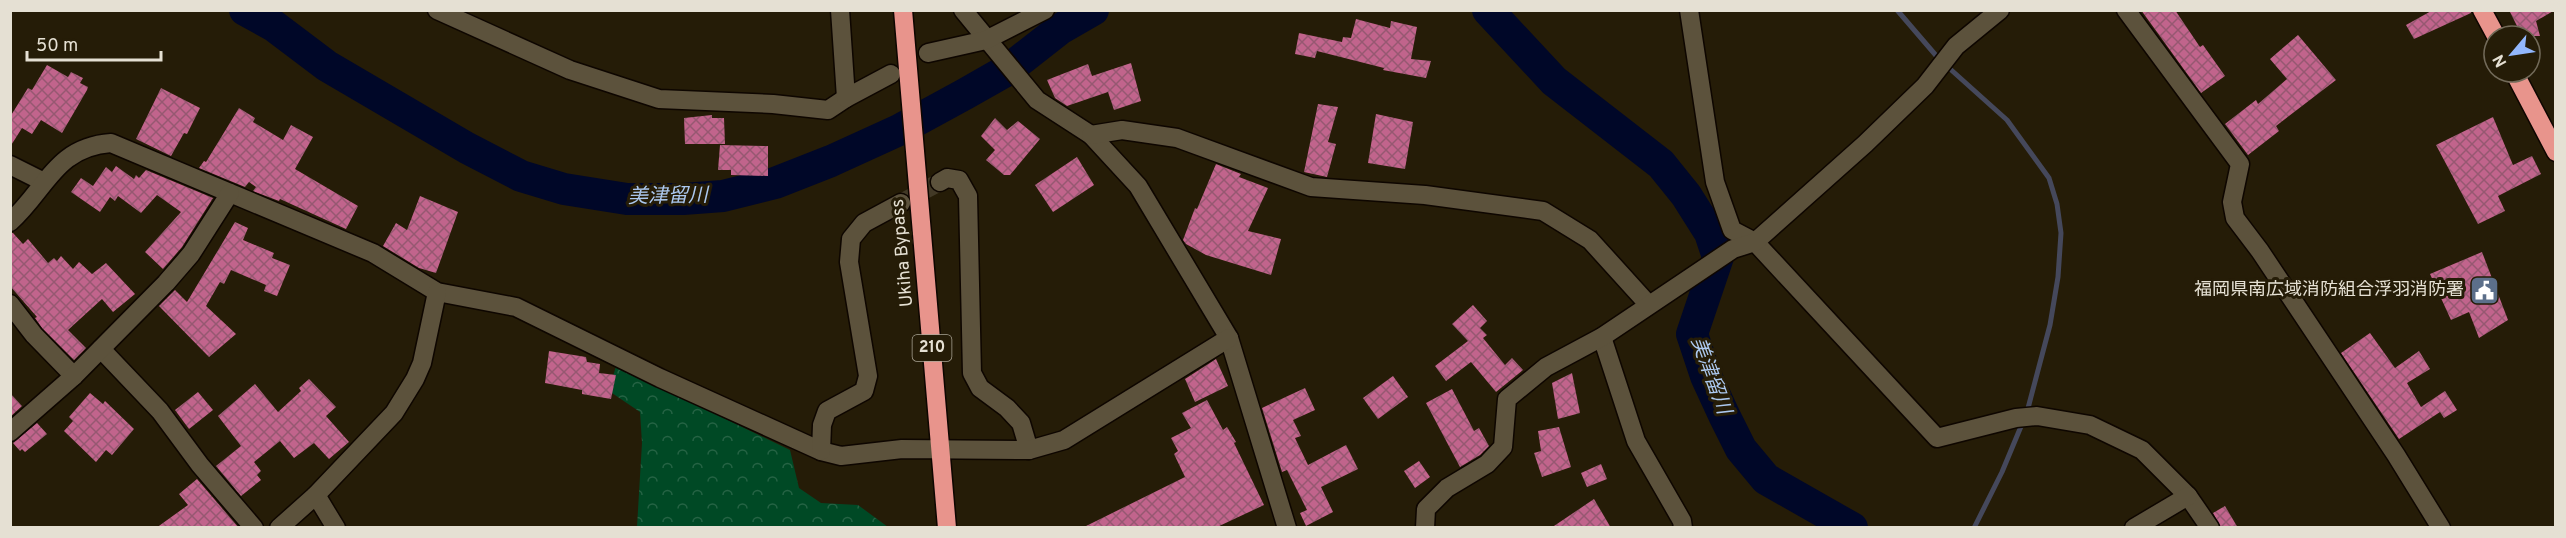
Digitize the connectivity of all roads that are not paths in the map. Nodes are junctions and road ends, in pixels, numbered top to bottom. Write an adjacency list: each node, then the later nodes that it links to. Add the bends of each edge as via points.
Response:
1 (436, 10): 15 (street, via 570,70 659,99 828,110)
2 (840, 10): 15 (street)
3 (903, 10): 33 (highway, Ukiha Bypass / 210)
4 (963, 10): 11 (street)
5 (1045, 10): 11 (street)
6 (1689, 10): 24 (street, via 1715,182 1732,230)
7 (2000, 10): 24 (street, via 1956,46 1925,86 1865,144)
8 (2126, 10): 47 (street, via 2240,164 2232,202 2235,218 2390,445)
9 (2482, 10): 10 (highway)
10 (2490, 24)
11 (986, 40): 12 (street); 16 (street, via 1037,100)
12 (928, 53)
13 (891, 74): 15 (street)
14 (2520, 84): 17 (highway)
15 (846, 98)
16 (1091, 135): 27 (street, via 1122,130 1177,138 1311,188 1425,195 1542,211 1590,240); 29 (street, via 1138,186)
17 (2556, 152)
18 (10, 165): 19 (street)
19 (44, 182): 21 (street, via 76,152 94,144 111,143); 23 (street)
20 (940, 182): 34 (street, via 947,178 959,180 968,196 972,373 980,388 1021,423)
21 (230, 193): 25 (street, via 373,254); 30 (street, via 191,254)
22 (901, 203): 35 (street, via 864,223 852,239 849,262 868,376 864,391 827,411)
23 (10, 222)
24 (1755, 242): 27 (street, via 1733,249); 37 (street, via 1937,438 2024,417 2090,425 2142,450)
25 (437, 292): 35 (street, via 516,307); 36 (street, via 416,380 393,413)
26 (10, 304): 31 (street)
27 (1648, 304): 28 (street)
28 (1602, 337): 43 (street, via 1546,367 1507,399 1503,447 1487,465 1447,488 1426,509); 44 (street, via 1636,441)
29 (1228, 338): 34 (street, via 1064,441); 42 (street)
30 (101, 349): 31 (street); 38 (street, via 160,411)
31 (74, 376): 32 (street)
32 (10, 432)
33 (939, 450): 34 (street); 35 (street, via 902,449 841,456); 41 (highway, Ukiha Bypass / 210)
34 (1029, 450)
35 (821, 451)
36 (316, 495): 39 (street); 40 (street)
37 (2188, 496): 45 (street); 46 (street)
38 (254, 528)
39 (279, 528)
40 (336, 528)
41 (947, 528)
42 (1287, 528)
43 (1425, 528)
44 (1683, 528)
45 (2134, 528)
46 (2210, 528)
47 (2441, 528)

